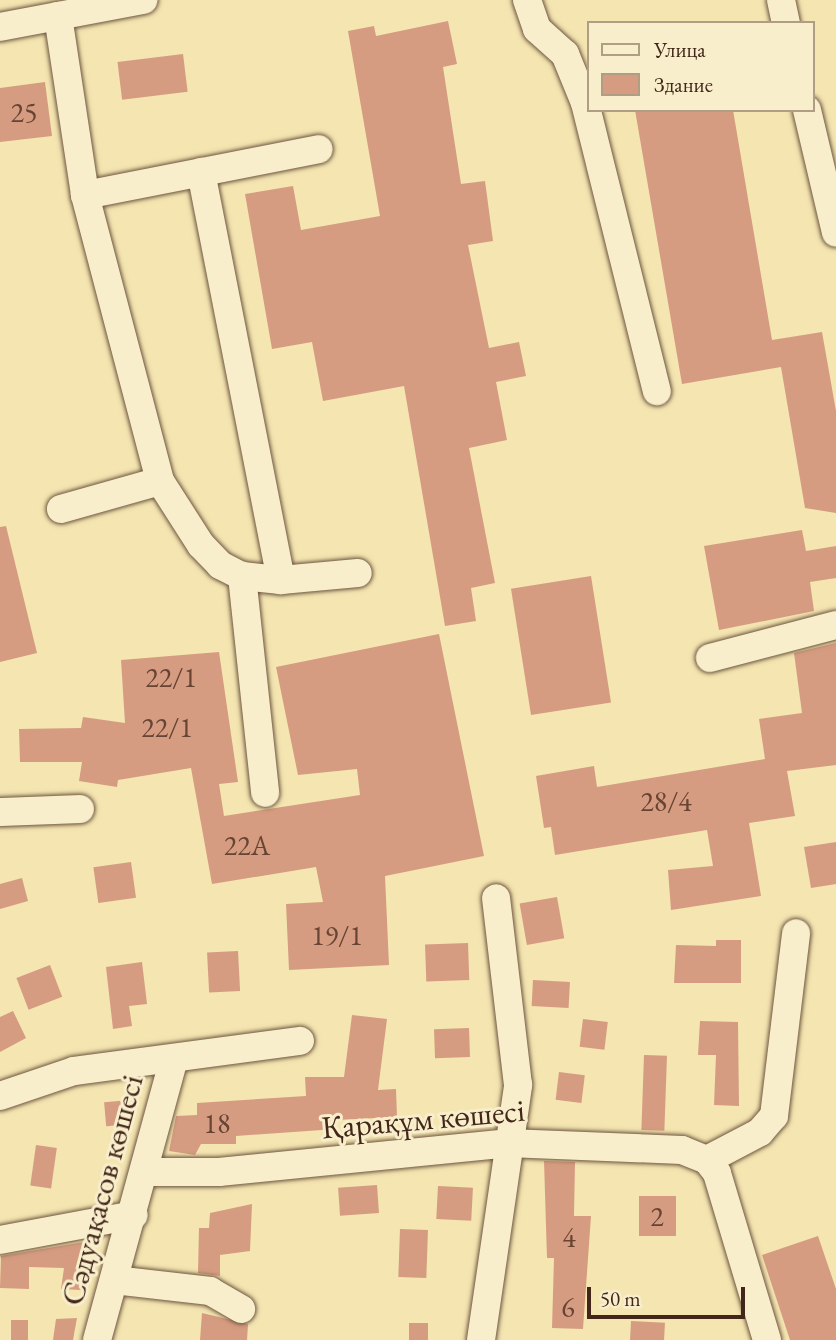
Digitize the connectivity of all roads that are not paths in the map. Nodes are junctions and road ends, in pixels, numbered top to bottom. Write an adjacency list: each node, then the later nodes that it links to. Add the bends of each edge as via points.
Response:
1 (143, 0): 4 (street)
2 (527, 0): 12 (street, via 537,29 565,54 585,103)
3 (781, 0): 5 (street)
4 (58, 16): 6 (street); 10 (street)
5 (786, 21)
6 (0, 27)
7 (807, 112): 11 (street)
8 (318, 149): 9 (street)
9 (201, 172): 10 (street); 17 (street)
10 (85, 194): 13 (street)
11 (836, 233)
12 (657, 391)
13 (160, 481): 14 (street); 16 (street, via 201,545 220,565)
14 (61, 509)
15 (358, 573): 17 (street)
16 (242, 576): 17 (street); 20 (street)
17 (281, 580)
18 (836, 625): 19 (street)
19 (710, 658)
20 (265, 793)
21 (80, 809): 22 (street)
22 (0, 812)
23 (496, 898): 28 (street, via 518,1085)
24 (796, 933): 29 (street, via 774,1116 751,1138)
25 (300, 1041): 26 (street)
26 (174, 1059): 27 (street, via 74,1071); 30 (street, Сәдуақасов көшесі)
27 (0, 1096)
28 (508, 1143): 29 (street, Қарақұм көшесі, via 682,1150); 30 (street, Қарақұм көшесі, via 219,1172); 36 (street)
29 (707, 1160): 37 (street, via 717,1173)
30 (144, 1172): 31 (street, Сәдуақасов көшесі)
31 (134, 1215): 32 (street); 33 (street, Сәдуақасов көшесі)
32 (0, 1240)
33 (114, 1280): 34 (street, via 209,1291); 35 (street, Сәдуақасов көшесі)
34 (241, 1309)
35 (97, 1340)
36 (481, 1340)
37 (767, 1340)

